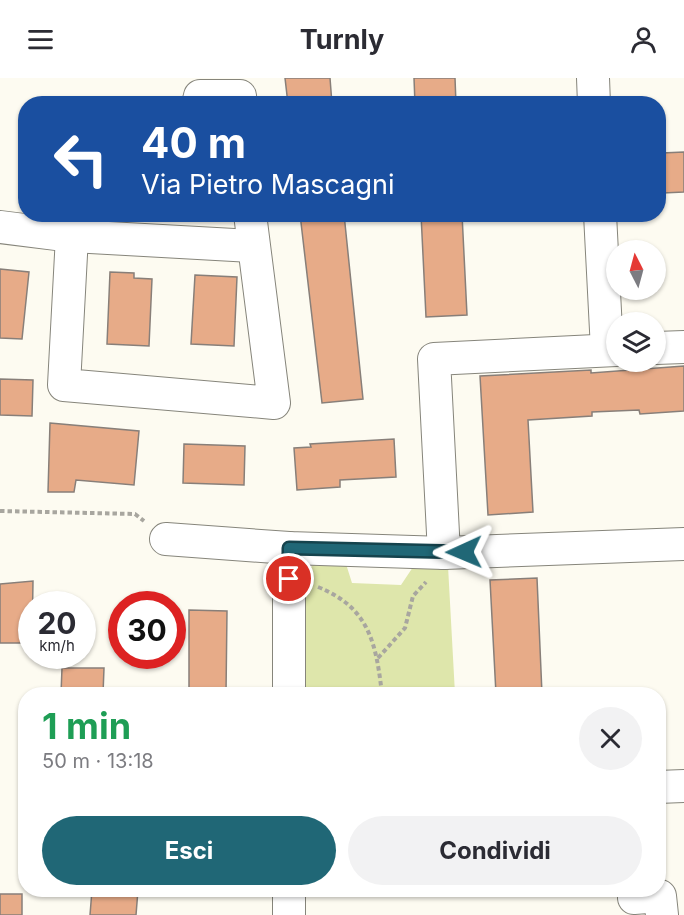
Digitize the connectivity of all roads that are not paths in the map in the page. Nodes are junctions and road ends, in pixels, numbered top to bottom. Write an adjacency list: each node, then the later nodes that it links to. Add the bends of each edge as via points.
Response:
1 (593, 78): 4 (street)
2 (200, 96): 3 (street)
3 (240, 96)
4 (594, 96)
5 (250, 222): 10 (street)
6 (601, 222): 11 (street)
7 (0, 227): 9 (street)
8 (171, 228): 9 (street); 10 (street)
9 (72, 236): 10 (street, via 64,386 274,403)
10 (252, 246)
11 (609, 312)
12 (684, 347): 13 (street)
13 (666, 348)
14 (606, 350): 17 (street, via 434,359)
15 (166, 539): 18 (street)
16 (684, 544): 17 (street)
17 (444, 553): 18 (street)
18 (289, 564): 19 (street)
19 (289, 687)
20 (684, 786): 21 (street)
21 (666, 787)
22 (289, 897): 26 (street)
23 (655, 897): 25 (street)
24 (660, 897): 27 (street)
25 (634, 901)
26 (289, 915)
27 (662, 915)

